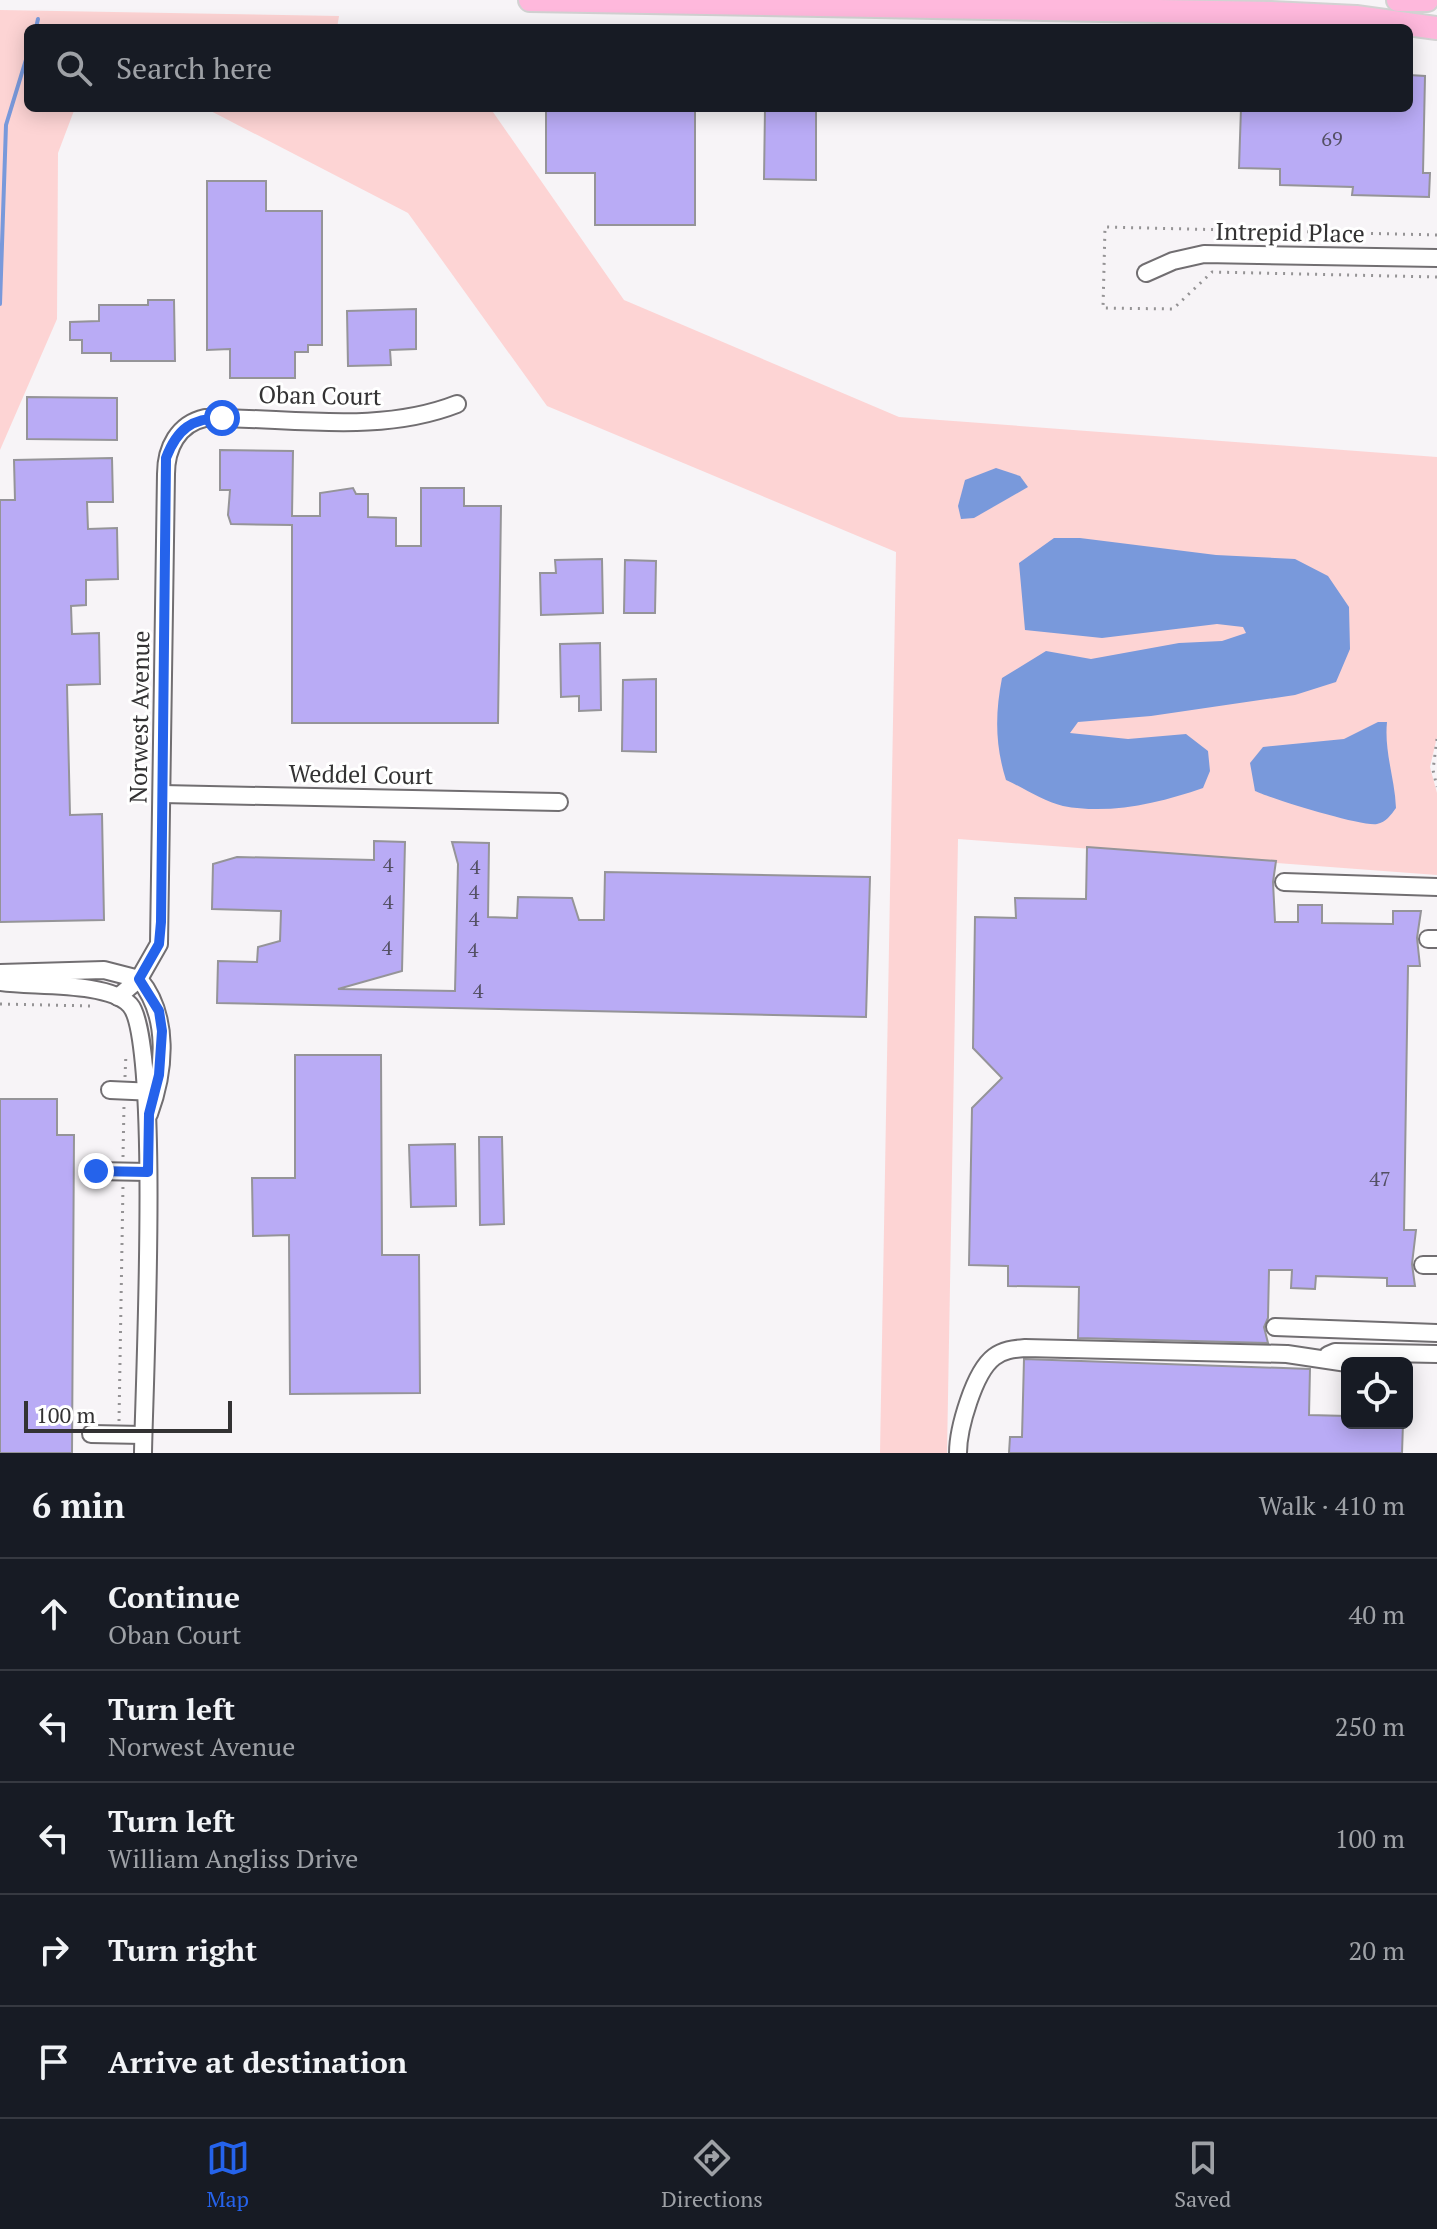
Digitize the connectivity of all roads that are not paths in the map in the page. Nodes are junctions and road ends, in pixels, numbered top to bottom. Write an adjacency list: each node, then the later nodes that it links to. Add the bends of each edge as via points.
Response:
1 (530, 0): 4 (main road)
2 (1398, 0): 3 (main road)
3 (1427, 0)
4 (729, 2): 5 (main road, via 1285,14)
5 (1408, 24)
6 (1413, 25): 7 (main road)
7 (1437, 28)
8 (1437, 258): 9 (street, Intrepid Place, via 1204,254)
9 (1146, 273)
10 (457, 404): 11 (street, Oban Court, via 405,420 205,418)
11 (184, 428): 12 (street, Norwest Avenue, via 166,463)
12 (162, 794): 13 (street, Weddel Court); 17 (street, Norwest Avenue, via 159,944)
13 (559, 802)
14 (1284, 882): 15 (street)
15 (1437, 887)
16 (0, 973): 17 (street, via 104,970)
17 (139, 979): 19 (street, Norwest Avenue); 21 (street, via 151,993 160,1021)
18 (0, 982): 19 (street)
19 (118, 997): 21 (street, via 138,1021)
20 (110, 1090): 21 (street)
21 (150, 1092): 23 (street)
22 (96, 1171): 23 (street)
23 (148, 1172): 32 (street)
24 (1275, 1327): 25 (street)
25 (1437, 1333)
26 (1437, 1354): 27 (street, via 1335,1352)
27 (1323, 1357): 28 (street); 34 (street, via 1003,1351 988,1362 971,1399)
28 (1341, 1362)
29 (1413, 1364): 30 (street)
30 (1437, 1364)
31 (91, 1434): 32 (street)
32 (143, 1435): 33 (street)
33 (143, 1453)
34 (958, 1453)

